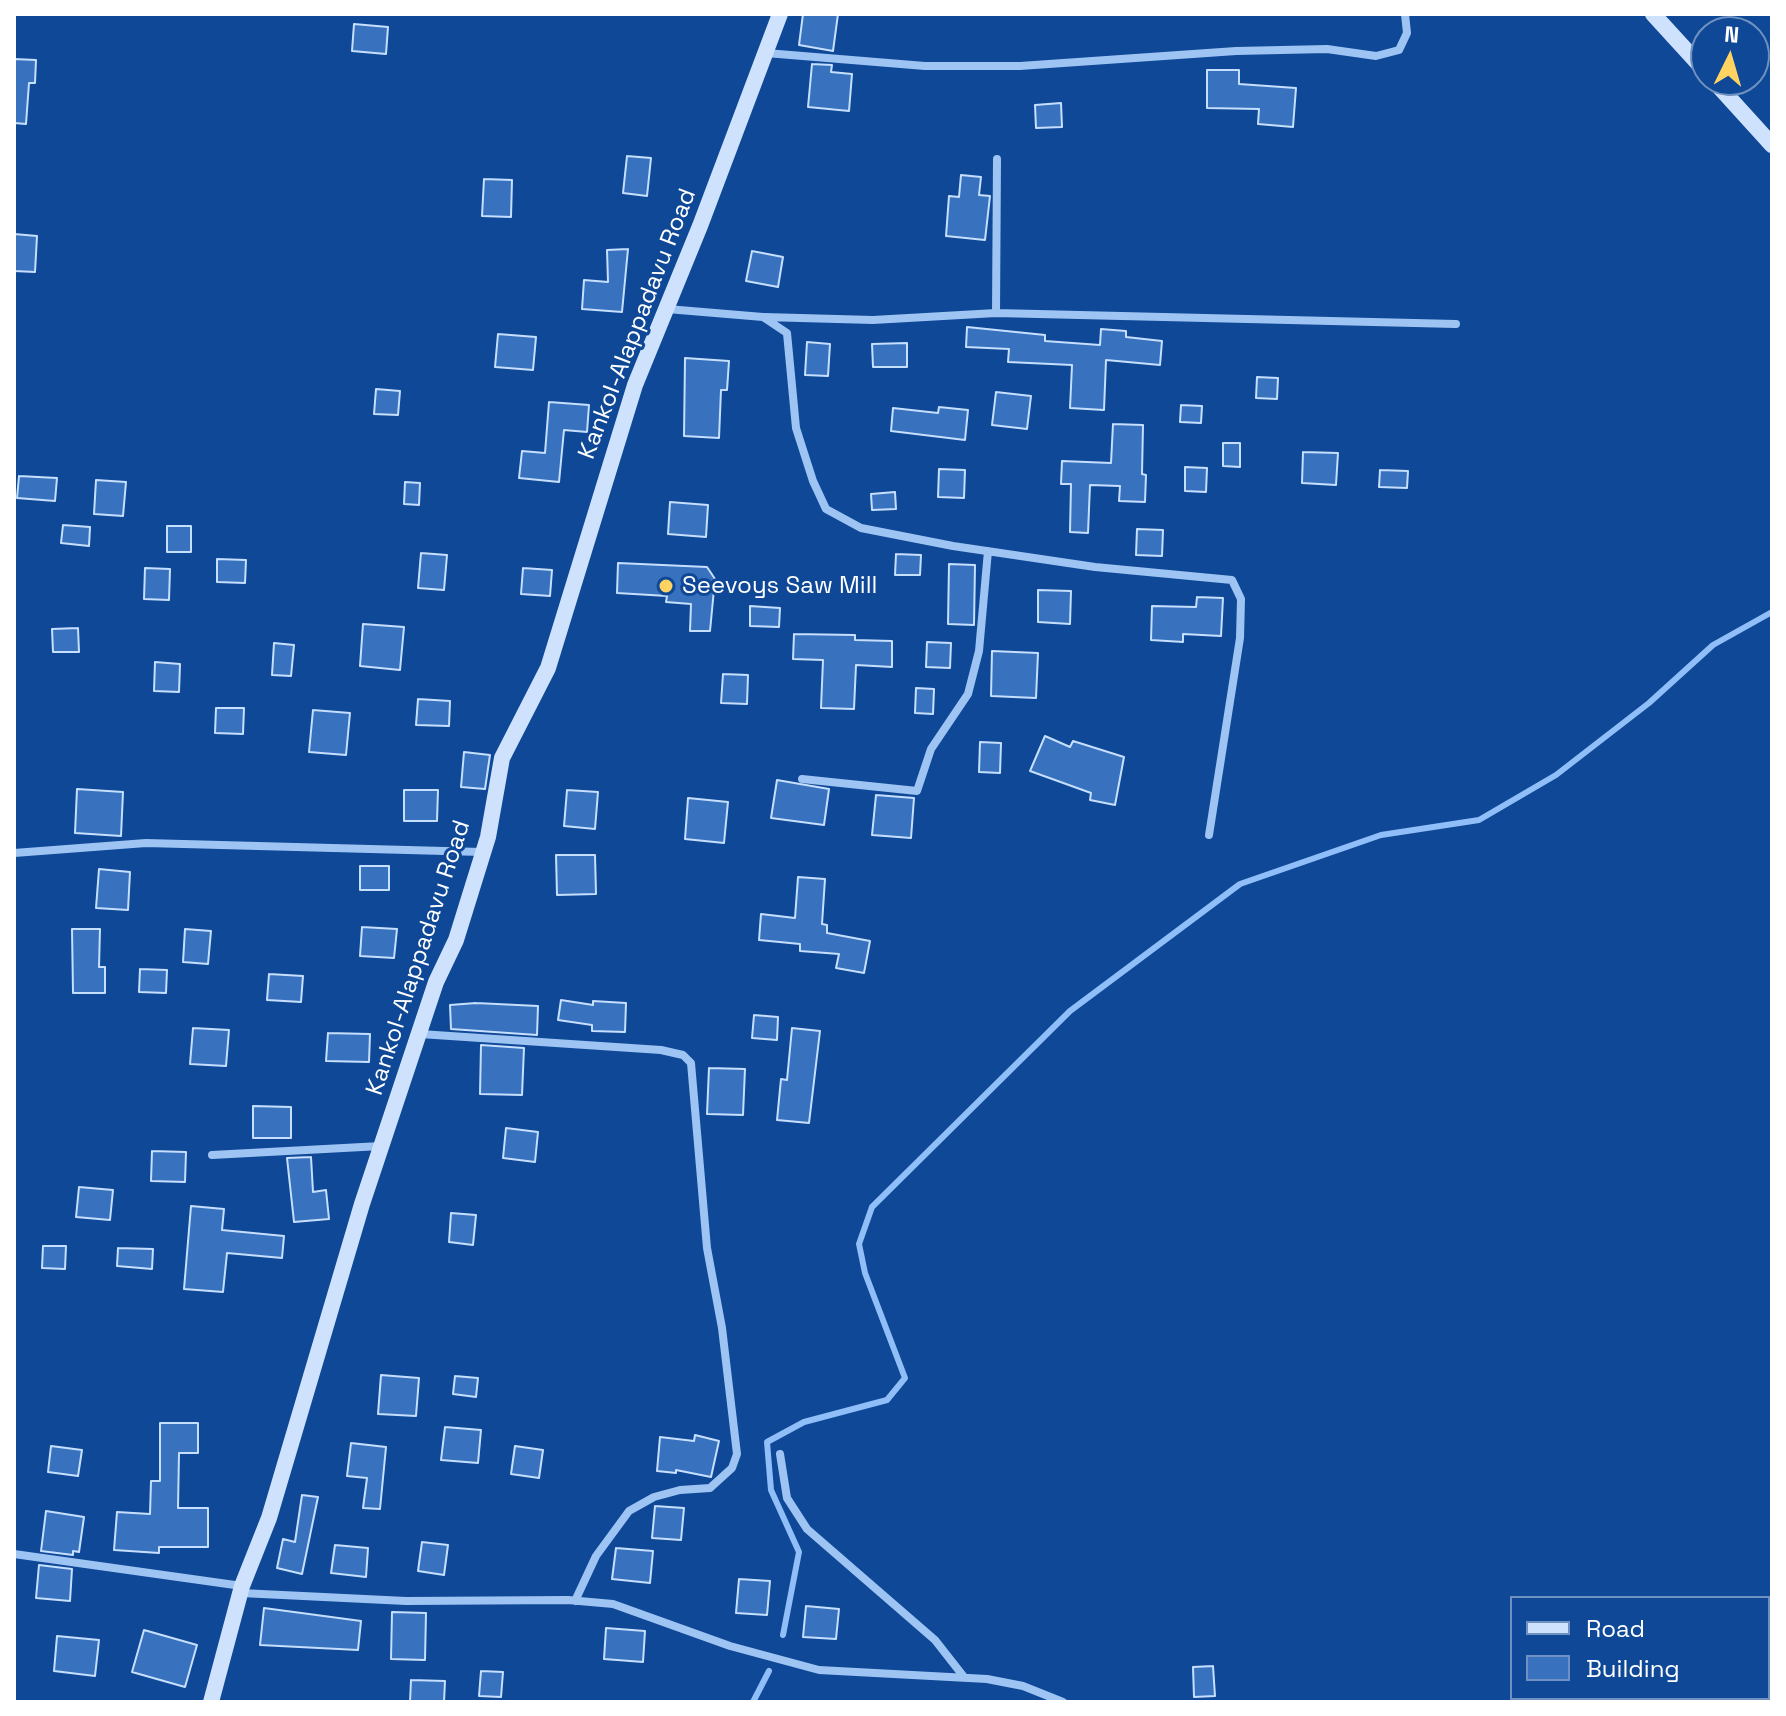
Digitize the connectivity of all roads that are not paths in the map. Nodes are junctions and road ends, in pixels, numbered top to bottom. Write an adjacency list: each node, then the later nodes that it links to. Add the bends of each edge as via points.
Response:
1 (780, 14): 4 (main road, Kankol-Alappadavu Road)
2 (1405, 14): 4 (street, via 1407,33 1399,50 1376,56 1327,49 1236,51 925,66)
3 (1653, 14): 5 (main road)
4 (766, 53): 9 (main road, Kankol-Alappadavu Road)
5 (1690, 54)
6 (1728, 96): 7 (main road)
7 (1772, 145)
8 (997, 159): 10 (street)
9 (666, 309): 11 (street); 16 (main road, Kankol-Alappadavu Road, via 635,385 548,668 502,758)
10 (996, 313): 11 (street, via 873,320); 12 (street)
11 (763, 317): 13 (street, via 787,333 796,428 826,509 861,528)
12 (1456, 324)
13 (988, 551): 14 (street, via 979,651 968,694 931,749 917,791); 15 (street, via 1232,580 1241,599 1240,638)
14 (802, 779)
15 (1209, 835)
16 (483, 852): 17 (street, via 146,843); 18 (main road, Kankol-Alappadavu Road)
17 (14, 853)
18 (420, 1034): 19 (main road, Kankol-Alappadavu Road); 24 (street, via 661,1050 683,1055 691,1063 707,1248 737,1454 732,1468 710,1488 654,1497 629,1511 596,1556)
19 (381, 1146): 20 (street); 23 (main road, Kankol-Alappadavu Road, via 269,1518)
20 (212, 1155)
21 (780, 1454): 25 (street, via 787,1498 807,1529 935,1640)
22 (14, 1554): 23 (street)
23 (242, 1589): 24 (street, via 484,1603); 26 (main road, Kankol-Alappadavu Road)
24 (575, 1601): 25 (street, via 613,1604 730,1646 819,1670)
25 (964, 1677): 27 (street, via 1023,1686)
26 (211, 1702)
27 (1063, 1702)

